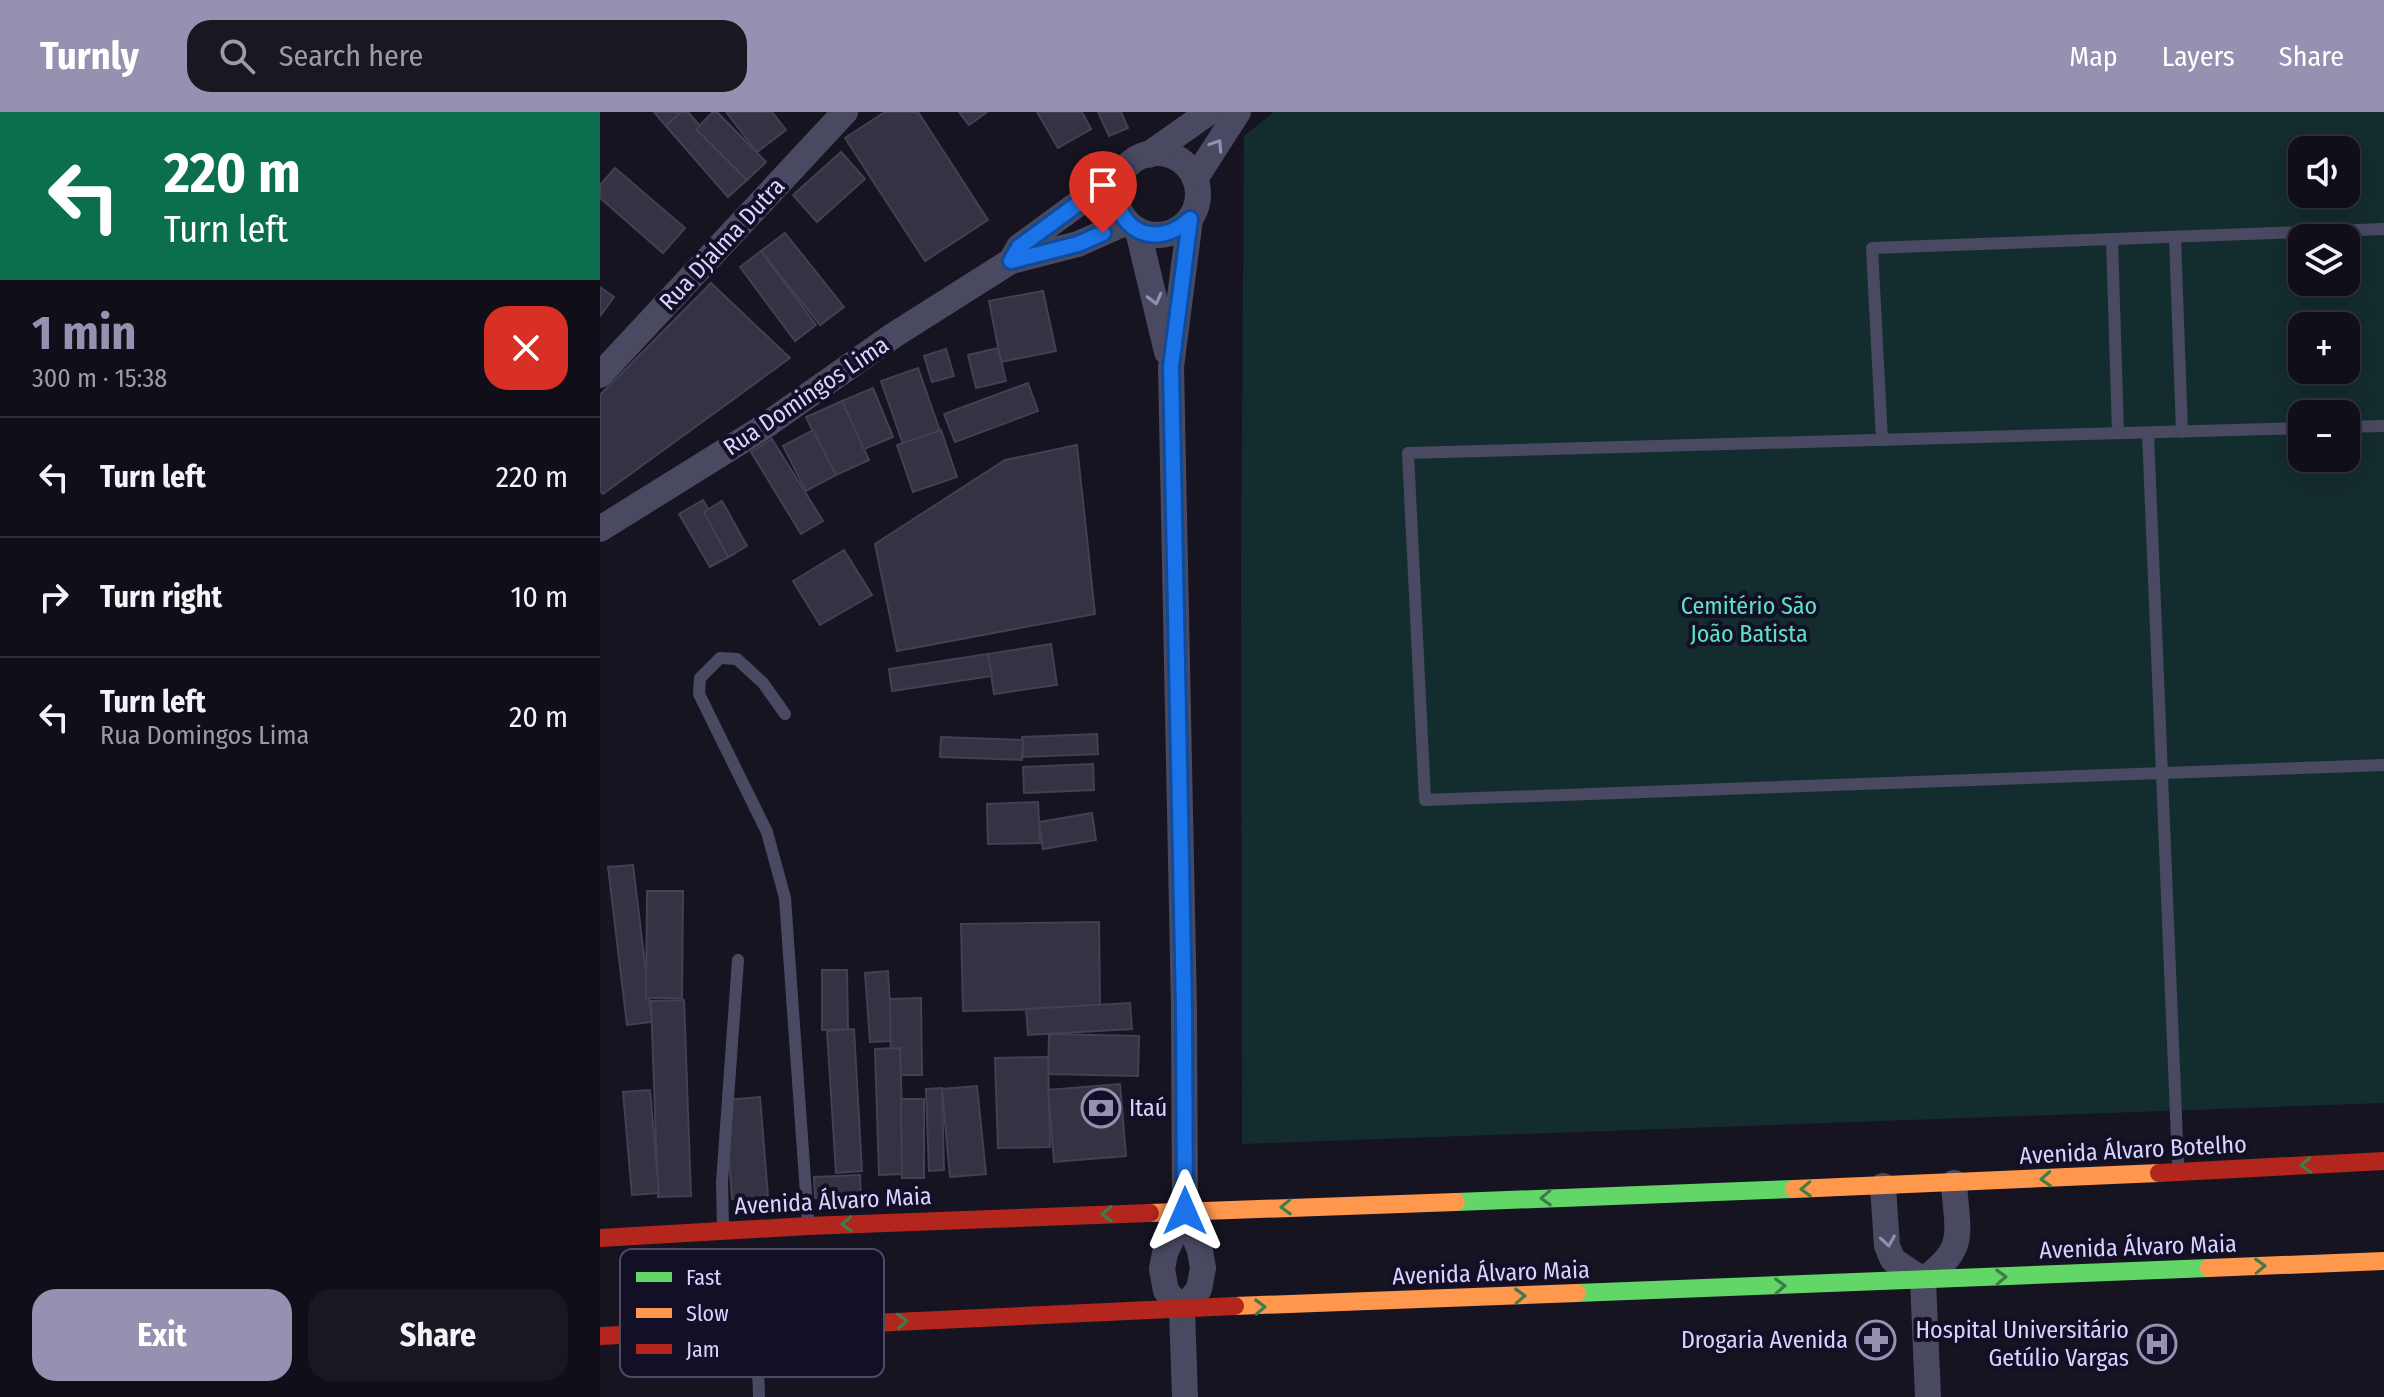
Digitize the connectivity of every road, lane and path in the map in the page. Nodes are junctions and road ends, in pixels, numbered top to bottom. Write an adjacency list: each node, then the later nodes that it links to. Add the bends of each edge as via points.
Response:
1 (845, 112): 14 (street, Rua Djalma Dutra)
2 (1209, 112): 4 (street)
3 (1238, 112): 6 (street, one-way to 3)
4 (1148, 155): 5 (street); 6 (street, via 1177,158)
5 (1124, 170): 8 (street, via 1116,197); 12 (street, Rua Domingos Lima, via 1019,247)
6 (1195, 179): 7 (street, via 1197,207)
7 (1190, 219): 8 (street, via 1166,235); 13 (street)
8 (1133, 227): 12 (street, Rua Domingos Lima); 13 (street, one-way to 13)
9 (2384, 229): 10 (lane)
10 (2175, 237): 11 (lane); 18 (lane)
11 (2112, 239): 19 (lane); 21 (lane, via 1872,248)
12 (1011, 261): 22 (street, Rua Domingos Lima)
13 (1171, 367): 31 (street)
14 (600, 375)
15 (2384, 426): 16 (lane)
16 (2360, 427)
17 (2288, 428): 18 (lane)
18 (2182, 432): 20 (lane)
19 (2118, 433): 20 (lane); 21 (lane)
20 (2148, 433): 25 (lane)
21 (1882, 440): 25 (lane, via 1408,453 1425,800)
22 (600, 529)
23 (785, 714): 32 (lane, via 737,659 720,658 700,678 699,694 767,832 785,898)
24 (2384, 765): 25 (lane)
25 (2162, 773): 28 (lane)
26 (738, 960): 33 (lane)
27 (2384, 1161): 28 (main road, Avenida Álvaro Botelho, one-way to 28)
28 (2179, 1172): 29 (main road, Avenida Álvaro Botelho, one-way to 29)
29 (1954, 1183): 30 (main road, Avenida Álvaro Botelho); 36 (street, via 1957,1244 1951,1257)
30 (1883, 1186): 31 (main road, Avenida Álvaro Maia, one-way to 31); 36 (street, one-way to 36, via 1887,1246 1893,1260)
31 (1185, 1211): 32 (main road, Avenida Álvaro Maia, one-way to 32); 37 (street, via 1203,1268 1199,1289); 37 (street, via 1162,1269 1166,1291)
32 (808, 1226): 33 (main road, Avenida Álvaro Maia)
33 (723, 1231): 34 (main road, Avenida Álvaro Maia)
34 (600, 1238)
35 (2384, 1261): 36 (main road, Avenida Álvaro Maia, one-way to 35)
36 (1923, 1280): 37 (main road, Avenida Álvaro Maia, one-way to 36); 44 (street)
37 (1182, 1310): 38 (main road, Avenida Álvaro Maia, one-way to 37); 43 (street)
38 (884, 1323)
39 (620, 1335): 40 (main road, Avenida Álvaro Maia)
40 (600, 1336)
41 (758, 1377): 42 (lane)
42 (759, 1397)
43 (1185, 1397)
44 (1928, 1397)

